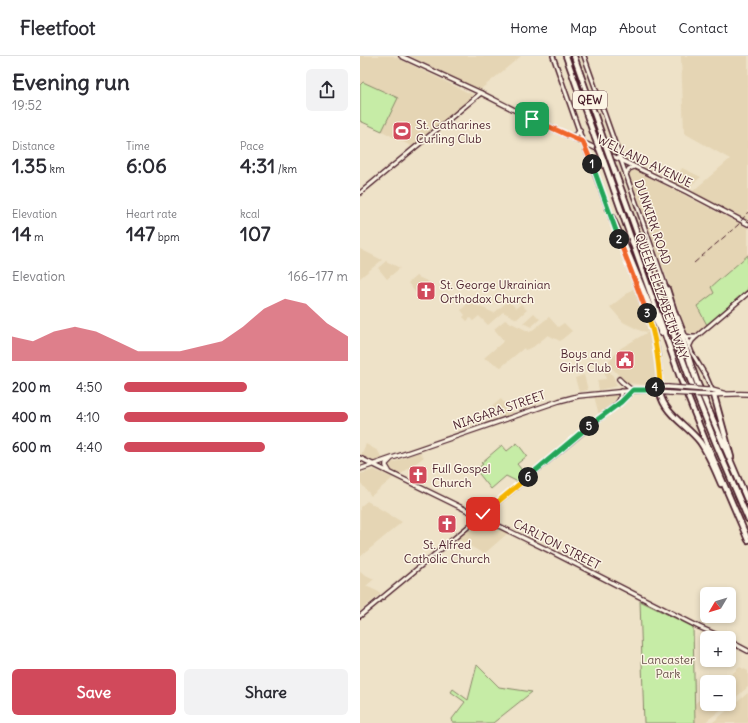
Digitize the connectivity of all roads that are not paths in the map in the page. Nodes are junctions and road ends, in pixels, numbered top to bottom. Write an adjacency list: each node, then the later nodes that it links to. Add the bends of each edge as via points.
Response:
1 (401, 56): 6 (main road, WELLAND AVENUE)
2 (553, 56): 7 (street)
3 (566, 56): 21 (highway, QUEEN ELIZABETH WAY / QEW, bridge)
4 (574, 56): 39 (highway, QUEEN ELIZABETH WAY / QEW, bridge, via 689,377)
5 (584, 56): 10 (street, DUNKIRK ROAD)
6 (481, 93): 8 (main road, WELLAND AVENUE); 13 (street)
7 (580, 130): 8 (main road, via 575,136); 9 (street)
8 (570, 136): 9 (main road, WELLAND AVENUE)
9 (583, 142): 10 (main road, WELLAND AVENUE); 14 (street)
10 (621, 160): 11 (main road, WELLAND AVENUE); 12 (street, DUNKIRK ROAD)
11 (634, 167): 12 (main road); 15 (main road, WELLAND AVENUE)
12 (626, 174): 16 (street, DUNKIRK ROAD)
13 (360, 193)
14 (612, 218): 21 (highway); 23 (street, via 652,328 660,369)
15 (748, 224)
16 (667, 289): 18 (street, DUNKIRK ROAD); 36 (highway, via 695,376)
17 (748, 293): 19 (street)
18 (685, 336): 19 (street); 20 (street, DUNKIRK ROAD)
19 (696, 337): 20 (street)
20 (689, 347): 28 (street, DUNKIRK ROAD, via 706,376)
21 (673, 358): 40 (highway, QUEEN ELIZABETH WAY / QEW)
22 (619, 379): 24 (main road)
23 (660, 387): 25 (main road, NIAGARA STREET); 27 (street); 28 (main road, NIAGARA STREET, bridge, via 707,390)
24 (633, 390): 25 (main road, NIAGARA STREET); 26 (main road, NIAGARA STREET); 30 (main road)
25 (649, 390): 27 (main road, NIAGARA STREET)
26 (621, 391): 30 (street); 31 (main road, NIAGARA STREET, via 559,401)
27 (660, 393): 28 (main road, NIAGARA STREET, bridge); 40 (highway, via 665,405 700,443 709,457)
28 (711, 393): 29 (main road, NIAGARA STREET); 36 (highway)
29 (748, 394)
30 (617, 404): 38 (street)
31 (393, 457): 33 (main road, NIAGARA STREET); 35 (main road, via 386,464)
32 (360, 458): 33 (main road, CARLTON STREET)
33 (373, 464): 34 (main road, NIAGARA STREET); 35 (main road, CARLTON STREET)
34 (360, 468)
35 (390, 472): 38 (main road, CARLTON STREET)
36 (737, 477): 37 (highway)
37 (748, 502)
38 (480, 517): 42 (street); 43 (main road, CARLTON STREET)
39 (748, 519)
40 (741, 523): 41 (highway, QUEEN ELIZABETH WAY / QEW)
41 (748, 540)
42 (360, 616)
43 (708, 631)
44 (736, 645): 45 (main road)
45 (748, 651)

